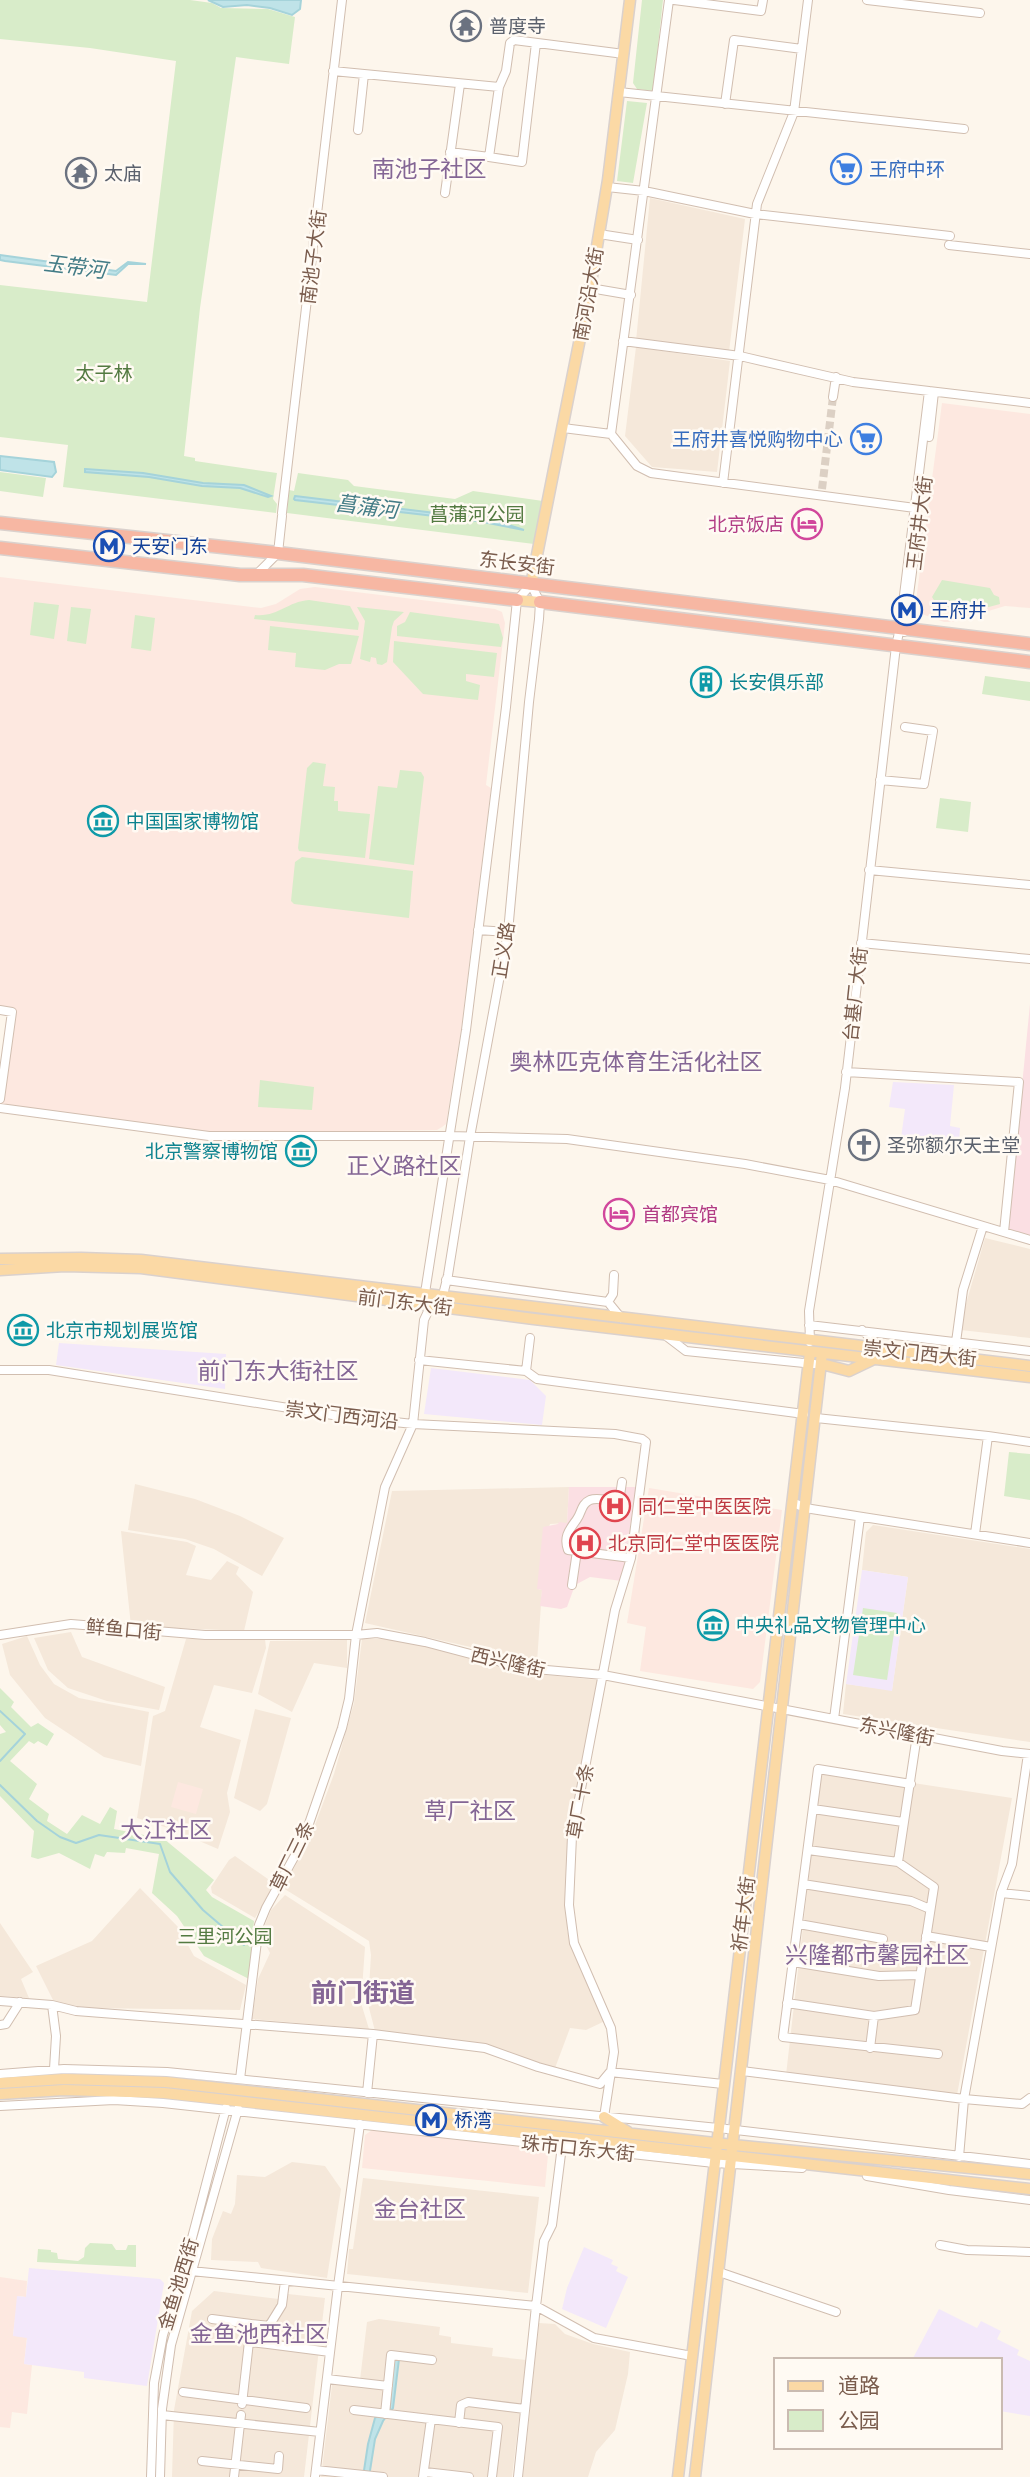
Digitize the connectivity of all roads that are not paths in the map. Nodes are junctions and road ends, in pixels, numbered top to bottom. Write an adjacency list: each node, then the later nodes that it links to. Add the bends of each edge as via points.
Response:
1 (342, 0): 12 (street, 南池子大街)
2 (630, 0): 11 (main road, 南河沿大街)
3 (668, 0): 17 (street)
4 (674, 0): 5 (street, via 761,11)
5 (763, 0)
6 (808, 0): 10 (street)
7 (867, 0): 8 (street)
8 (980, 13)
9 (536, 43): 11 (street); 15 (street, via 510,43); 23 (street, via 522,162)
10 (802, 49): 18 (street, via 734,40); 19 (street)
11 (624, 54): 16 (main road, 南河沿大街)
12 (333, 71): 13 (street); 45 (street, 南池子大街)
13 (364, 75): 14 (street); 21 (street)
14 (460, 84): 15 (street); 22 (street)
15 (499, 87): 23 (street)
16 (619, 92): 17 (street); 24 (main road, 南河沿大街)
17 (657, 96): 18 (street); 25 (street)
18 (725, 104): 19 (street)
19 (794, 112): 20 (street); 27 (street)
20 (964, 129)
21 (358, 130)
22 (450, 152): 23 (street); 26 (street)
23 (489, 157)
24 (607, 187): 25 (street); 28 (main road, 南河沿大街)
25 (643, 191): 27 (street); 29 (street)
26 (444, 193)
27 (755, 214): 30 (street); 34 (street)
28 (599, 234): 29 (street); 31 (main road, 南河沿大街)
29 (638, 240): 32 (street)
30 (1030, 254)
31 (590, 288): 32 (street); 39 (main road, 南河沿大街)
32 (631, 295): 33 (street)
33 (623, 341): 34 (street); 40 (street)
34 (740, 356): 35 (street); 41 (street)
35 (836, 377): 36 (street); 37 (street)
36 (931, 391): 38 (street); 42 (street, 王府井大街); 50 (street, 王府井大街)
37 (833, 397)
38 (1030, 403)
39 (563, 428): 40 (street); 47 (main road, 南河沿大街)
40 (611, 434): 41 (street, via 641,470)
41 (723, 483): 42 (street)
42 (915, 508): 50 (street, 王府井大街)
43 (0, 523): 45 (highway, 东长安街)
44 (0, 548): 46 (highway, 东长安街)
45 (278, 553): 46 (street); 47 (highway, 东长安街)
46 (256, 575): 48 (highway, 东长安街, via 303,575)
47 (531, 585): 48 (street); 49 (street); 50 (highway, 东长安街)
48 (517, 600): 49 (main road, 东长安街); 58 (street, 正义路)
49 (540, 602): 52 (highway, 东长安街); 59 (street, 正义路)
50 (903, 628): 51 (highway, 东长安街); 52 (street, 王府井大街)
51 (1030, 644)
52 (896, 646): 53 (highway, 东长安街); 55 (street, 台基厂大街)
53 (1030, 662)
54 (905, 727): 55 (street, via 933,731 924,784)
55 (880, 780): 56 (street, 台基厂大街)
56 (869, 870): 57 (street); 60 (street, 台基厂大街)
57 (1030, 885)
58 (478, 930): 59 (street); 66 (street, 正义路)
59 (508, 932): 67 (street, 正义路)
60 (861, 943): 61 (street); 63 (street, 台基厂大街)
61 (1030, 959)
62 (0, 1010): 64 (street, via 12,1012)
63 (846, 1072): 68 (street, 台基厂大街); 70 (street, via 1019,1082)
64 (0, 1099)
65 (0, 1108): 66 (street, via 209,1136)
66 (449, 1136): 67 (street); 77 (street, 正义路)
67 (470, 1137): 68 (street, via 567,1139); 75 (street, 正义路)
68 (830, 1180): 69 (street); 83 (street, 台基厂大街)
69 (983, 1226): 70 (street); 86 (street, via 963,1290)
70 (1004, 1232): 71 (street)
71 (1030, 1240)
72 (0, 1259): 77 (main road, 前门东大街, via 141,1260)
73 (0, 1269): 80 (main road, 前门东大街, via 141,1268)
74 (614, 1275): 79 (street)
75 (446, 1280): 76 (street); 78 (street, 正义路)
76 (493, 1288): 79 (street); 81 (street)
77 (425, 1293): 78 (main road, 前门东大街); 80 (street)
78 (443, 1295): 80 (street); 81 (main road, 前门东大街)
79 (608, 1302): 82 (street)
80 (430, 1305): 89 (main road, 前门东大街); 92 (street, 草厂三条)
81 (514, 1305): 82 (main road, 前门东大街)
82 (621, 1318): 89 (main road, 前门东大街)
83 (809, 1325): 84 (street); 89 (street, 台基厂大街)
84 (862, 1330): 86 (street); 87 (street)
85 (530, 1338): 95 (street)
86 (956, 1340): 88 (street); 90 (street)
87 (883, 1349): 89 (main road, 崇文门西大街); 90 (main road, 崇文门西大街)
88 (1030, 1351)
89 (810, 1352): 91 (main road); 97 (main road, 祈年大街)
90 (954, 1357): 93 (main road, 崇文门西大街)
91 (822, 1359): 96 (main road, 崇文门西大街, via 849,1371 874,1359); 98 (main road, 祈年大街)
92 (419, 1360): 95 (street); 99 (street, 草厂三条)
93 (1030, 1366)
94 (0, 1370): 99 (street, 崇文门西河沿, via 49,1370)
95 (526, 1371): 97 (street, via 537,1379)
96 (1030, 1377)
97 (804, 1414): 104 (main road, 祈年大街)
98 (816, 1418): 100 (street); 105 (main road, 祈年大街)
99 (413, 1424): 103 (street, 崇文门西河沿, via 642,1439 647,1446); 114 (street, 草厂三条, via 385,1487)
100 (988, 1436): 101 (street); 107 (street)
101 (1030, 1442)
102 (622, 1482): 109 (street, via 619,1502 594,1499 581,1508 565,1543 568,1550)
103 (641, 1482): 110 (street, 草厂十条)
104 (792, 1502): 105 (street); 116 (main road, 祈年大街)
105 (806, 1508): 106 (street); 117 (main road, 祈年大街)
106 (860, 1517): 107 (street); 118 (street)
107 (975, 1534): 108 (street)
108 (1030, 1543)
109 (577, 1551): 110 (street); 111 (street)
110 (631, 1558): 115 (street, 草厂十条)
111 (572, 1585)
112 (0, 1635): 113 (street, 鲜鱼口街, via 71,1624)
113 (248, 1635): 114 (street, 西兴隆街)
114 (356, 1635): 115 (street, 西兴隆街, via 377,1633 425,1642 524,1668); 141 (street, 草厂三条, via 342,1728 303,1840 259,1925)
115 (603, 1675): 116 (street, 西兴隆街); 148 (street, 草厂十条, via 572,1836 569,1905 575,1944 611,2028 614,2052)
116 (767, 1706): 117 (street, 东兴隆街); 152 (main road, 祈年大街)
117 (782, 1711): 118 (street, 东兴隆街); 147 (main road, 祈年大街)
118 (834, 1719): 119 (street, 东兴隆街)
119 (917, 1735): 120 (street, 东兴隆街); 121 (street)
120 (1029, 1754): 127 (street, via 1012,1864)
121 (911, 1784): 122 (street, via 818,1769); 123 (street)
122 (813, 1809): 123 (street); 124 (street)
123 (903, 1822): 125 (street)
124 (808, 1850): 125 (street); 126 (street)
125 (898, 1862): 129 (street, via 934,1887)
126 (803, 1884): 129 (street, via 911,1901); 130 (street)
127 (1001, 1893): 128 (street); 133 (street)
128 (1030, 1896)
129 (930, 1909): 131 (street)
130 (799, 1924): 132 (street); 134 (street)
131 (926, 1936): 133 (street); 135 (street)
132 (883, 1940)
133 (991, 1947): 158 (street)
134 (793, 1962): 135 (street, via 879,1976); 138 (street)
135 (920, 1975): 140 (street, via 915,2010)
136 (0, 2001): 137 (street)
137 (20, 2003): 139 (street); 142 (street, via 6,2024)
138 (787, 2003): 140 (street); 144 (street, via 783,2038)
139 (52, 2005): 141 (street, via 76,2011); 146 (street)
140 (874, 2017): 144 (street)
141 (247, 2024): 143 (street); 150 (street, 草厂三条)
142 (0, 2025)
143 (373, 2034): 148 (street, via 485,2048 600,2084); 155 (street)
144 (870, 2048): 145 (street)
145 (938, 2054)
146 (54, 2069): 149 (street, 珠市口东大街); 150 (street, 珠市口东大街, via 118,2068)
147 (742, 2071): 158 (street); 165 (main road, 祈年大街)
148 (610, 2072): 152 (street); 162 (street, 草厂十条)
149 (0, 2074)
150 (238, 2079): 153 (main road); 154 (main road); 155 (street, 珠市口东大街)
151 (0, 2083): 154 (main road, 珠市口东大街, via 117,2079)
152 (723, 2084): 164 (main road, 祈年大街)
153 (256, 2092): 154 (main road, 珠市口东大街); 166 (main road, 珠市口东大街)
154 (216, 2093): 156 (main road, 珠市口东大街); 159 (main road, 珠市口东大街); 161 (street)
155 (367, 2093): 162 (street, 珠市口东大街)
156 (0, 2094)
157 (1030, 2098): 158 (street, via 1021,2104)
158 (964, 2099): 170 (street)
159 (247, 2102): 161 (street); 168 (main road, 珠市口东大街)
160 (0, 2106): 161 (street, 珠市口东大街, via 114,2100)
161 (231, 2111): 163 (street, 珠市口东大街); 177 (street, 金鱼池西街); 209 (street, 金鱼池西街, via 163,2335 154,2383)
162 (604, 2117): 164 (street, 珠市口东大街); 166 (main road)
163 (360, 2123): 167 (street, 珠市口东大街); 180 (street)
164 (718, 2128): 165 (street, 珠市口东大街); 168 (main road, 祈年大街)
165 (735, 2130): 169 (main road, 祈年大街); 170 (street, 珠市口东大街)
166 (630, 2133): 168 (main road, 珠市口东大街)
167 (562, 2146): 168 (street, 珠市口东大街); 181 (street)
168 (715, 2153): 169 (main road, 珠市口东大街); 189 (main road, 祈年大街)
169 (732, 2155): 172 (main road, 珠市口东大街); 173 (main road, 珠市口东大街); 174 (street, 珠市口东大街); 178 (main road, 祈年大街)
170 (959, 2157): 171 (street, 珠市口东大街)
171 (1030, 2164)
172 (1030, 2174)
173 (1030, 2189)
174 (1030, 2200)
175 (940, 2245): 176 (street)
176 (1030, 2252)
177 (191, 2271): 179 (street); 199 (street, 金鱼池西街, via 171,2345)
178 (719, 2272): 182 (street); 217 (main road, 祈年大街)
179 (285, 2281): 180 (street); 185 (street, via 282,2305)
180 (338, 2286): 181 (street); 188 (street)
181 (536, 2306): 189 (street, via 594,2338); 196 (street)
182 (836, 2312)
183 (212, 2319): 184 (street)
184 (251, 2324): 185 (street); 186 (street)
185 (269, 2326): 187 (street)
186 (249, 2343): 187 (street); 194 (street)
187 (268, 2344): 188 (street)
188 (330, 2351): 191 (street)
189 (692, 2356): 216 (main road, 祈年大街)
190 (432, 2360): 192 (street, via 391,2356)
191 (327, 2379): 192 (street); 203 (street)
192 (388, 2386): 198 (street)
193 (184, 2392): 194 (street)
194 (243, 2402): 195 (street)
195 (306, 2408)
196 (525, 2409): 202 (street, via 468,2402 461,2405); 215 (street)
197 (354, 2410): 198 (street)
198 (385, 2414): 201 (street)
199 (162, 2415): 200 (street); 210 (street, 金鱼池西街)
200 (241, 2419): 203 (street); 206 (street)
201 (431, 2419): 202 (street); 208 (street)
202 (458, 2423): 214 (street, via 498,2427)
203 (320, 2432): 207 (street)
204 (279, 2456): 206 (street, via 278,2469)
205 (202, 2461): 206 (street)
206 (236, 2465): 211 (street)
207 (315, 2473): 212 (street)
208 (424, 2474): 213 (street)
209 (151, 2477)
210 (160, 2477)
211 (234, 2477)
212 (383, 2477)
213 (469, 2477)
214 (492, 2477)
215 (518, 2477)
216 (678, 2477)
217 (695, 2477)

